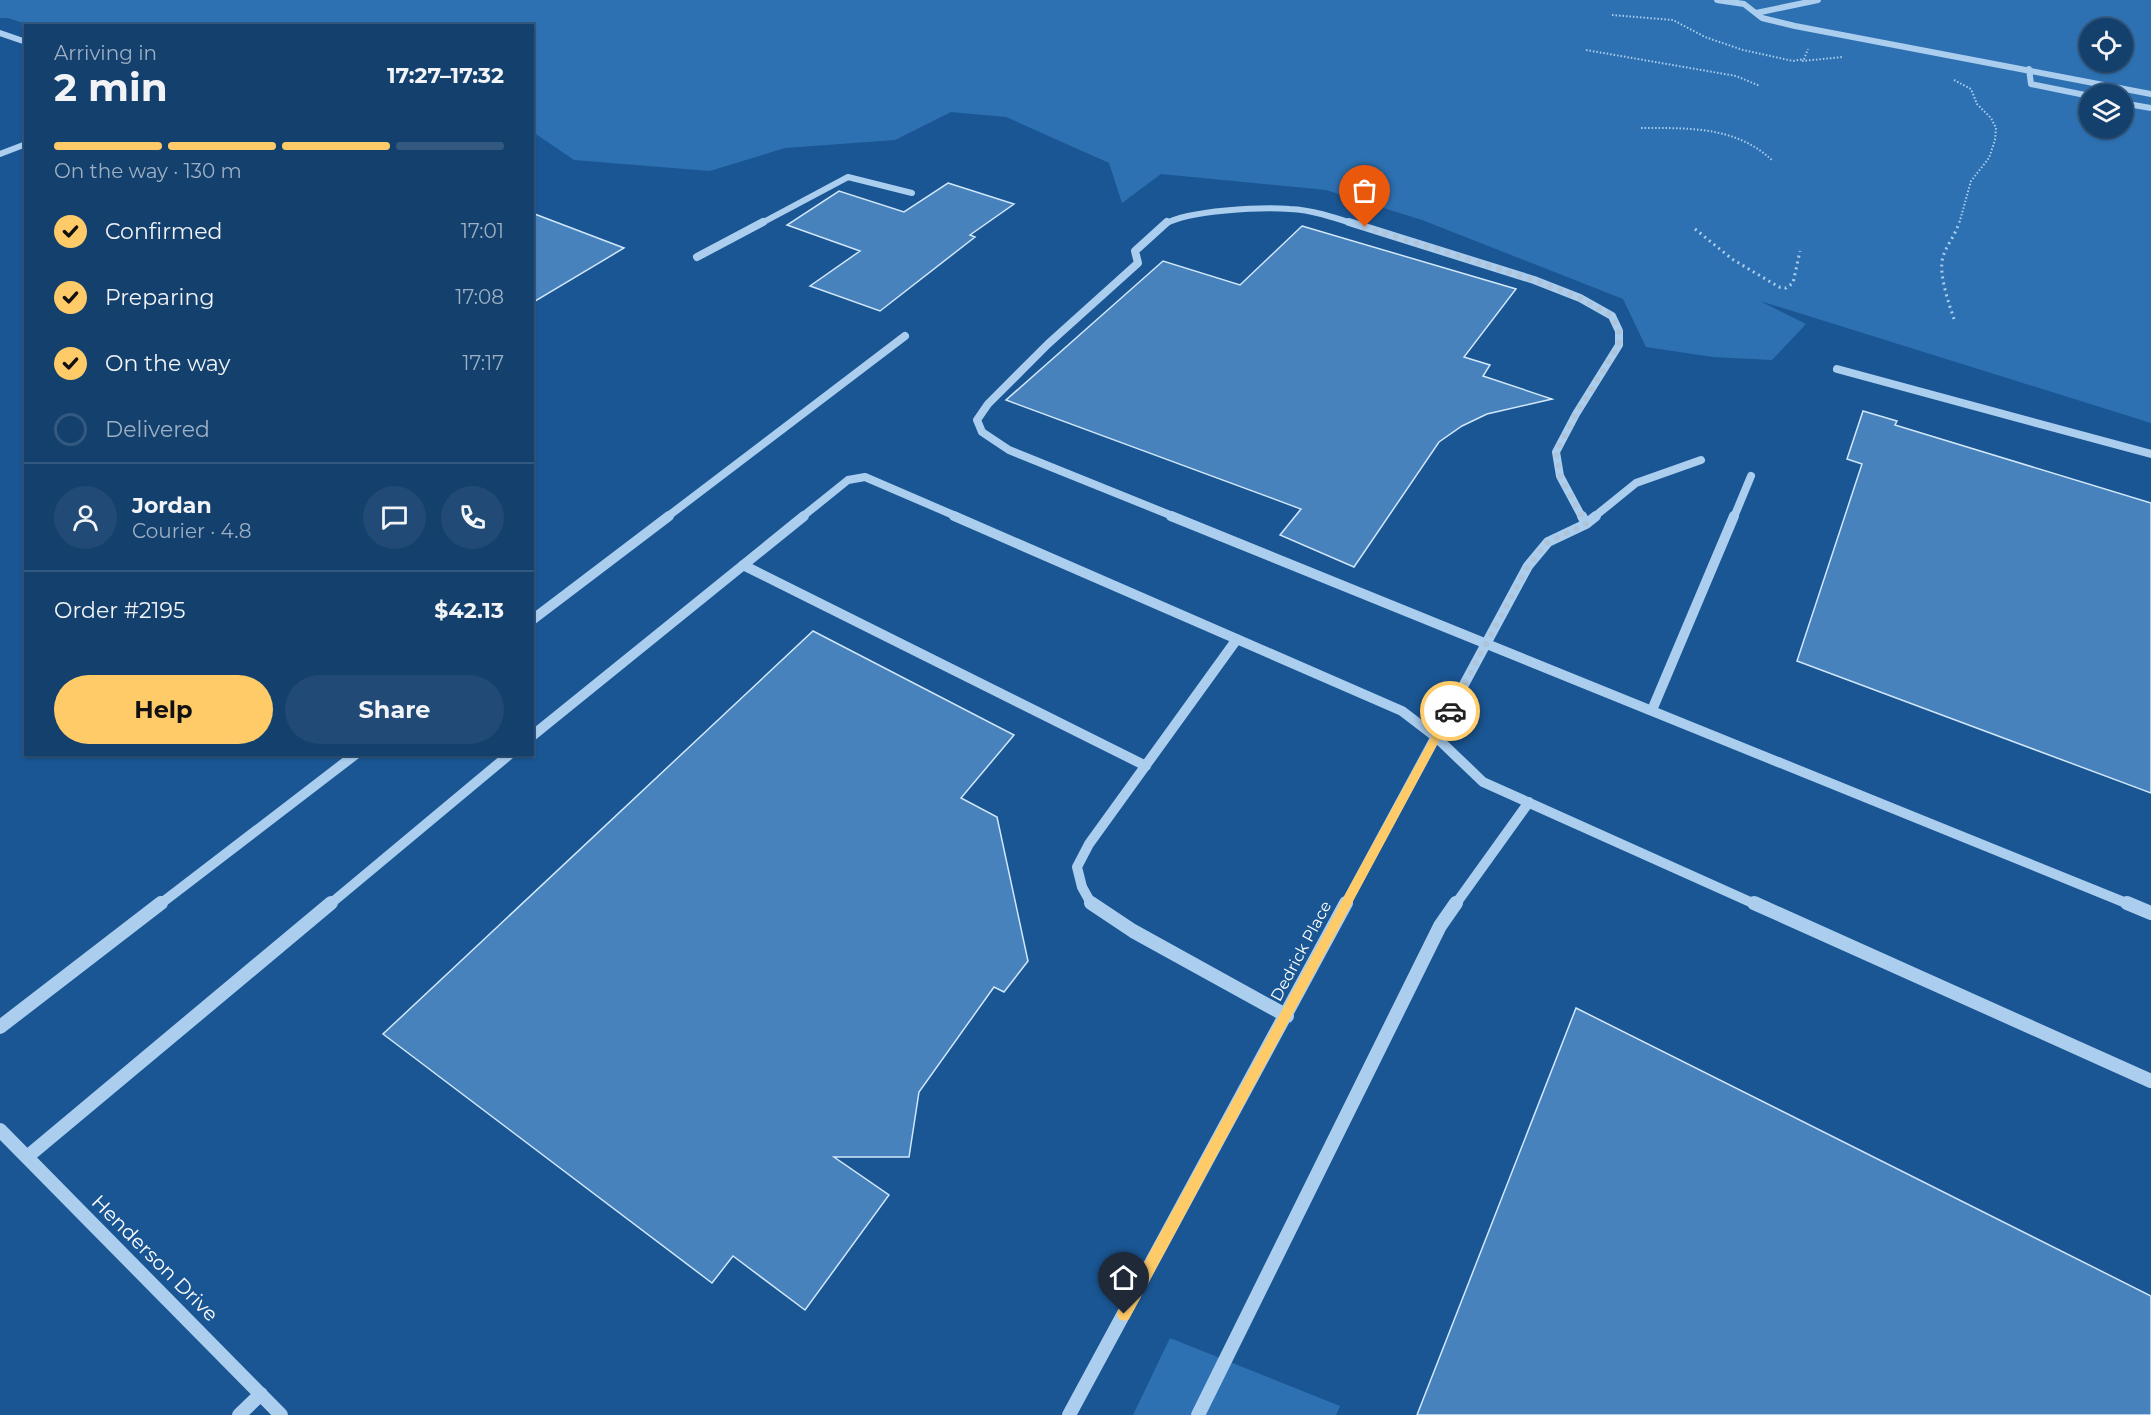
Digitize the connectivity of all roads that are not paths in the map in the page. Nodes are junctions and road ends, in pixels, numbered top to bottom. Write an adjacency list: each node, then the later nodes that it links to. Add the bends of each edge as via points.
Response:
1 (1717, 0): 3 (street, via 1744,4)
2 (1818, 0): 3 (street)
3 (1756, 13): 6 (street, via 1762,18 1817,30)
4 (0, 33): 5 (street)
5 (24, 41)
6 (2029, 69): 7 (street, via 2031,84); 8 (street)
7 (2079, 94)
8 (2151, 94)
9 (2133, 104): 10 (street)
10 (2151, 108)
11 (24, 145): 12 (street)
12 (0, 154)
13 (912, 193): 14 (street, via 848,177)
14 (697, 257)
15 (905, 336): 22 (street)
16 (1836, 369): 17 (street)
17 (2151, 454)
18 (1701, 460): 20 (street, Dedrick Place, via 1636,483)
19 (1751, 476): 25 (street)
20 (1586, 524): 24 (street, Dedrick Place, via 1548,542 1528,566); 24 (street, via 1560,476 1556,452 1619,345 1619,331 1612,316 1534,280 1327,215 1290,209 1197,213 1167,222 1135,251 1138,263 1048,344 977,420 982,432 1009,450)
21 (743, 565): 23 (street, via 848,480 866,477); 26 (street); 30 (street)
22 (534, 618)
23 (1238, 639): 27 (street, via 1402,711); 30 (street)
24 (1487, 644): 25 (street); 27 (street, Dedrick Place)
25 (1652, 710): 32 (street)
26 (534, 734)
27 (1436, 737): 31 (street, via 1483,782); 33 (street, Dedrick Place)
28 (353, 756): 34 (street)
29 (508, 756): 37 (street)
30 (1146, 766): 33 (street, via 1089,844 1077,867 1092,905)
31 (1529, 802): 35 (street); 42 (street, via 1440,926)
32 (2151, 913)
33 (1287, 1016): 41 (street, Dedrick Place)
34 (0, 1027)
35 (2151, 1081)
36 (0, 1130): 37 (street, Henderson Drive)
37 (27, 1157): 38 (street, Henderson Drive)
38 (261, 1394): 39 (street); 40 (street, Henderson Drive)
39 (239, 1415)
40 (281, 1415)
41 (1069, 1415)
42 (1198, 1415)

